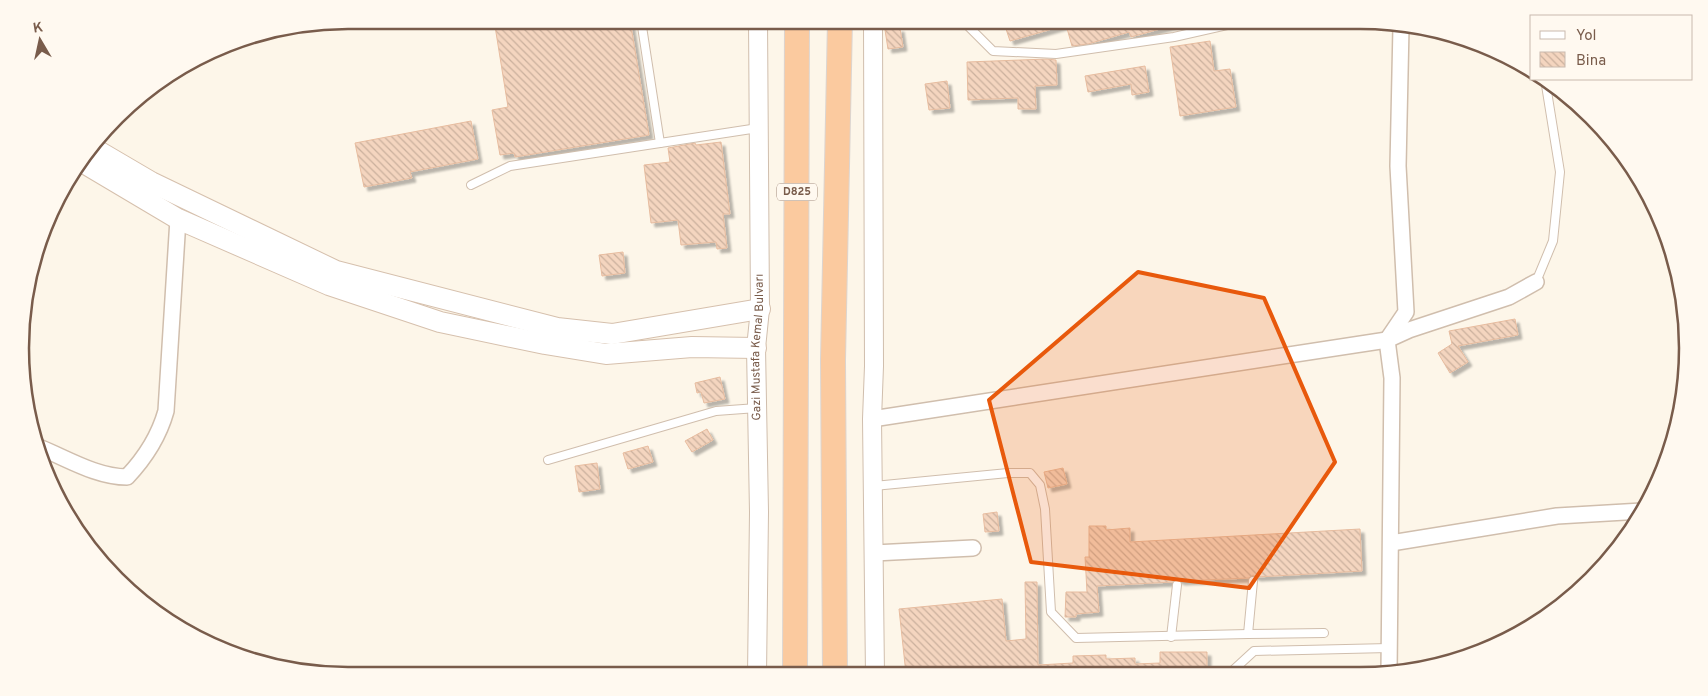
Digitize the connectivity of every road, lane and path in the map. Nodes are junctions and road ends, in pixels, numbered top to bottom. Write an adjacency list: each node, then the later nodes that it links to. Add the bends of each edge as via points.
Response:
1 (642, 29): 11 (lane)
2 (758, 29): 10 (street, Gazi Mustafa Kemal Bulvarı)
3 (797, 29): 37 (highway, D825)
4 (840, 29): 38 (highway, via 834,360)
5 (873, 29): 21 (street)
6 (971, 29): 7 (lane, via 993,51 1056,54)
7 (1209, 29)
8 (1401, 31): 18 (street, via 1398,166 1406,312)
9 (1546, 89): 16 (lane, via 1560,172 1553,241)
10 (758, 128): 11 (lane); 17 (street, Gazi Mustafa Kemal Bulvarı)
11 (660, 143): 14 (lane, via 510,166)
12 (98, 150): 17 (main road, via 151,182 336,271 557,328 612,334)
13 (87, 165): 15 (main road)
14 (471, 186)
15 (178, 219): 19 (main road, via 329,285 440,322 606,354 692,347); 22 (street, via 166,411 162,426 142,461 127,477 115,477)
16 (1536, 282): 18 (street, via 1510,298)
17 (760, 309): 19 (street, Gazi Mustafa Kemal Bulvarı)
18 (1387, 340): 21 (street); 26 (street, via 1392,378)
19 (756, 348): 20 (street, Gazi Mustafa Kemal Bulvarı)
20 (758, 408): 23 (lane, via 716,411); 36 (street, Gazi Mustafa Kemal Bulvarı)
21 (872, 419): 24 (street)
22 (46, 450)
23 (548, 460)
24 (874, 486): 28 (street); 33 (lane, via 1008,472 1030,473 1040,485 1045,508 1051,612 1076,638)
25 (1634, 511): 26 (street, via 1557,516)
26 (1391, 543): 34 (street)
27 (973, 548): 28 (street)
28 (874, 553): 39 (street)
29 (1253, 581): 32 (lane)
30 (1177, 585): 33 (lane)
31 (1324, 633): 32 (lane)
32 (1248, 634): 33 (lane)
33 (1172, 637)
34 (1389, 648): 35 (street); 40 (lane, via 1254,651)
35 (1389, 666)
36 (757, 667)
37 (795, 667)
38 (835, 667)
39 (875, 667)
40 (1237, 667)

